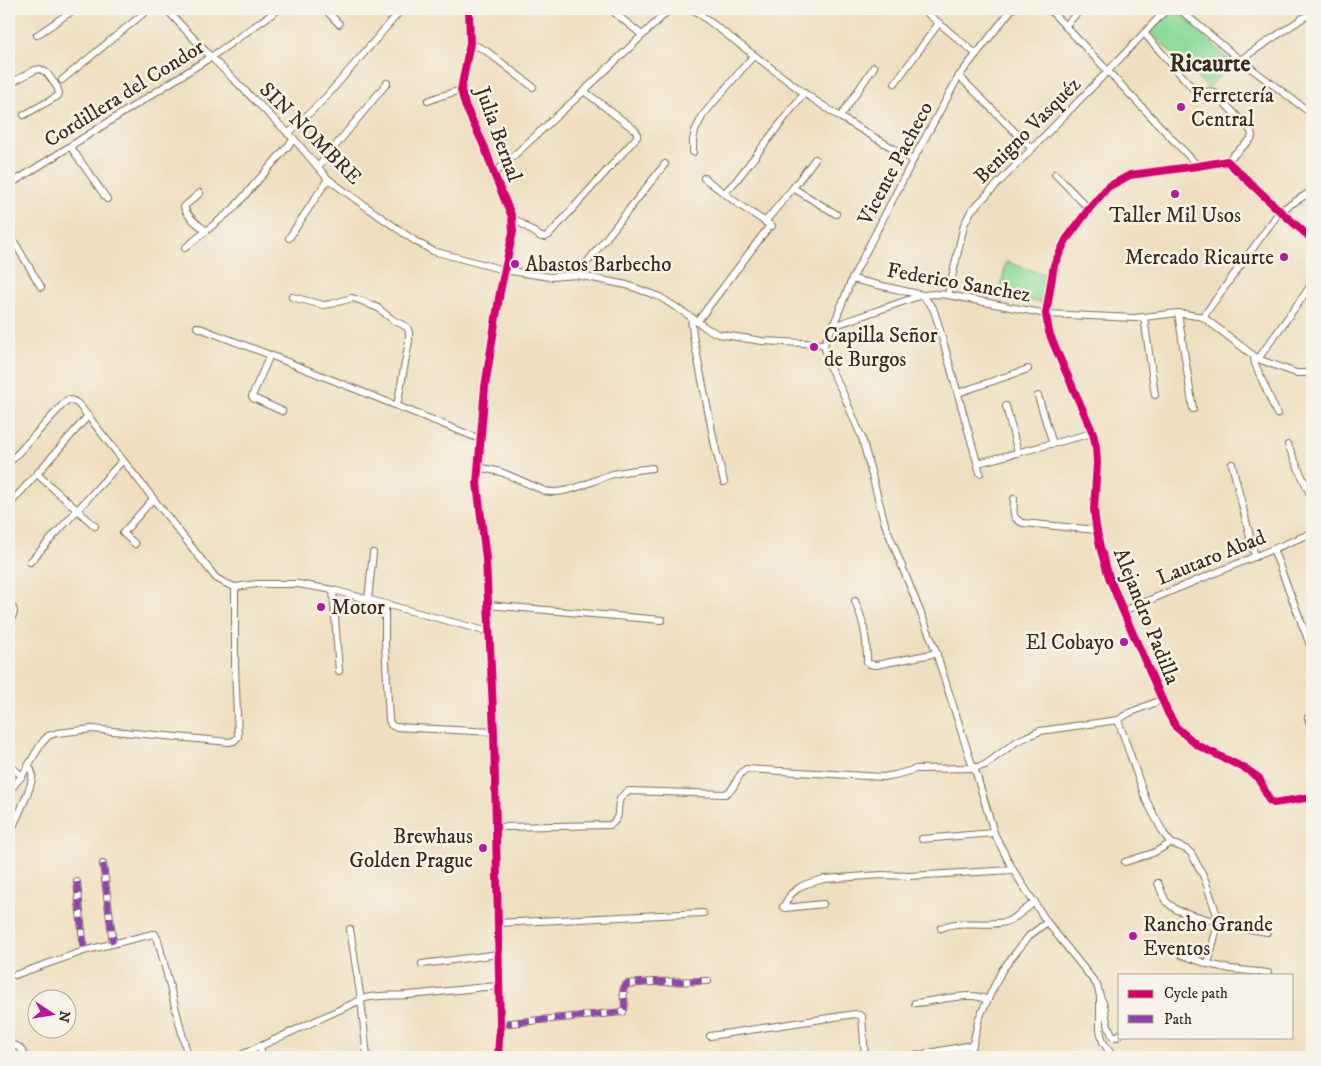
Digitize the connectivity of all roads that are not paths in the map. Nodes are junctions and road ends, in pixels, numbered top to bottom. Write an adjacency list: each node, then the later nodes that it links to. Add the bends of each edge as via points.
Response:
1 (75, 9): 24 (street)
2 (149, 9): 33 (street)
3 (166, 9): 28 (street, SIN NOMBRE)
4 (279, 9): 28 (street, Cordillera del Condor)
5 (325, 9): 20 (street)
6 (402, 9): 45 (street, via 326,97)
7 (469, 9): 25 (street, Julia Bernal)
8 (610, 9): 23 (street)
9 (670, 9): 23 (street)
10 (693, 9): 27 (street)
11 (1012, 9): 26 (street, Vicente Pacheco)
12 (1049, 9): 21 (street)
13 (1081, 9): 21 (street)
14 (1167, 9): 22 (street, Benigno Vasquéz)
15 (1179, 9): 29 (street)
16 (1304, 9): 18 (street)
17 (926, 10): 19 (street)
18 (1311, 13): 29 (street)
19 (938, 23): 26 (street); 36 (street)
20 (338, 24)
21 (1066, 26): 31 (street)
22 (1144, 33): 31 (street, Benigno Vasquéz); 52 (street, via 1197,93 1214,92 1251,131 1251,139)
23 (642, 35): 39 (street)
24 (37, 36)
25 (470, 43): 37 (street, via 485,50); 38 (street, Julia Bernal)
26 (976, 54): 32 (street, Vicente Pacheco)
27 (754, 55): 40 (street); 49 (street, via 703,115 695,131)
28 (211, 57): 45 (street, SIN NOMBRE); 47 (street, Cordillera del Condor)
29 (1240, 60): 42 (street)
30 (874, 67): 44 (street)
31 (1108, 71): 48 (street, Benigno Vasquéz); 54 (street)
32 (960, 76): 48 (street); 51 (street, Vicente Pacheco)
33 (62, 80)
34 (10, 81): 43 (street, via 40,69 47,73 57,88 58,96)
35 (387, 83): 55 (street)
36 (895, 83)
37 (533, 87)
38 (461, 90): 41 (street); 56 (street, Julia Bernal)
39 (584, 91): 56 (street); 69 (street, via 635,130 637,137 549,235 542,237)
40 (804, 93): 44 (street); 63 (street)
41 (428, 101)
42 (1312, 114)
43 (24, 115)
44 (840, 117): 51 (street)
45 (288, 134): 46 (street, SIN NOMBRE)
46 (294, 139): 55 (street, SIN NOMBRE); 71 (street, via 234,210)
47 (70, 146): 60 (street, Cordillera del Condor); 65 (street)
48 (1032, 149): 82 (street, Benigno Vasquéz, via 967,217)
49 (693, 152)
50 (815, 159): 61 (street)
51 (913, 160): 78 (street, Vicente Pacheco)
52 (1227, 161): 54 (street, Alejandro Padilla); 67 (street)
53 (665, 164): 77 (street)
54 (1198, 166): 66 (street, Alejandro Padilla, via 1130,175 1108,187)
55 (318, 167): 59 (street, SIN NOMBRE)
56 (494, 174): 69 (street, Julia Bernal)
57 (1055, 174): 66 (street)
58 (704, 178): 63 (street)
59 (328, 179): 73 (street); 76 (street, SIN NOMBRE, via 433,251)
60 (9, 185)
61 (793, 188): 68 (street); 70 (street)
62 (1312, 192): 67 (street)
63 (724, 193): 70 (street)
64 (200, 194): 71 (street, via 184,207 184,211)
65 (107, 199)
66 (1089, 209): 85 (street, Alejandro Padilla, via 1066,240 1054,265)
67 (1280, 211): 74 (street); 88 (street)
68 (836, 214)
69 (512, 217): 76 (street, Julia Bernal, via 513,232)
70 (768, 225): 89 (street)
71 (206, 231): 75 (street)
72 (9, 232): 80 (street)
73 (289, 238)
74 (1312, 238)
75 (185, 248)
76 (504, 270): 77 (street, SIN NOMBRE, via 550,277); 107 (street, Julia Bernal, via 486,378)
77 (577, 275): 86 (street, SIN NOMBRE, via 649,292)
78 (852, 279): 81 (street, Federico Sanchez); 90 (street, Vicente Pacheco)
79 (1312, 284): 94 (street)
80 (41, 287)
81 (922, 295): 82 (street, Federico Sanchez); 90 (street); 97 (street, via 933,308)
82 (948, 295): 85 (street, Federico Sanchez)
83 (292, 297): 100 (street, via 323,305 352,298 378,308 407,327 409,341)
84 (1178, 313): 87 (street, Federico Sanchez); 88 (street, Federico Sanchez); 102 (street)
85 (1046, 314): 87 (street, Federico Sanchez); 106 (street, Alejandro Padilla, via 1054,345)
86 (691, 316): 89 (street, SIN NOMBRE); 119 (street, via 694,344)
87 (1144, 317): 98 (street)
88 (1203, 317): 94 (street, Federico Sanchez)
89 (697, 322): 92 (street, SIN NOMBRE, via 718,334 736,338)
90 (833, 326): 92 (street, Vicente Pacheco)
91 (197, 327): 93 (street)
92 (824, 344): 145 (street, via 829,366 862,438 885,524)
93 (270, 355): 100 (street); 103 (street, via 252,396 254,400)
94 (1256, 358): 96 (street, Federico Sanchez, via 1296,373); 104 (street, via 1255,364)
95 (1028, 369): 97 (street)
96 (1312, 373)
97 (958, 393): 113 (street)
98 (1156, 394)
99 (1038, 396): 108 (street)
100 (397, 406): 107 (street)
101 (1006, 406): 110 (street)
102 (1193, 409)
103 (282, 412)
104 (1277, 414)
105 (88, 416): 111 (street); 112 (street, via 77,403 67,400); 118 (street)
106 (1093, 433): 108 (street); 126 (street, Alejandro Padilla, via 1097,463 1094,510)
107 (480, 439): 115 (street, Julia Bernal)
108 (1053, 444): 110 (street)
109 (1288, 445): 122 (street)
110 (1018, 453): 113 (street)
111 (123, 460): 120 (street); 124 (street)
112 (9, 463)
113 (978, 463): 117 (street)
114 (1232, 464): 131 (street)
115 (478, 466): 116 (street, via 552,493 614,474); 138 (street, Julia Bernal)
116 (652, 468)
117 (980, 473)
118 (37, 474): 123 (street); 124 (street)
119 (724, 482)
120 (153, 498): 128 (street, via 123,533); 133 (street, via 216,578)
121 (1014, 499): 126 (street, via 1014,516 1023,523)
122 (1312, 499)
123 (9, 505)
124 (78, 510): 125 (street); 132 (street)
125 (95, 526)
126 (1097, 530): 140 (street, Alejandro Padilla, via 1109,577)
127 (1312, 533): 129 (street, Lautaro Abad)
128 (135, 544)
129 (1273, 549): 131 (street, Lautaro Abad); 144 (street)
130 (373, 553): 135 (street)
131 (1255, 557): 140 (street, Lautaro Abad)
132 (30, 562)
133 (235, 587): 134 (street, via 298,584); 153 (street, via 238,736 234,741 92,729 57,733 48,736)
134 (333, 590): 135 (street); 146 (street)
135 (368, 600): 137 (street)
136 (855, 601): 145 (street, via 862,617 869,664)
137 (385, 604): 143 (street); 151 (street, via 391,725)
138 (488, 605): 141 (street); 143 (street, Julia Bernal)
139 (9, 607): 142 (street, via 14,612)
140 (1123, 611): 147 (street, Alejandro Padilla)
141 (662, 620)
142 (9, 625)
143 (489, 632): 151 (street, Julia Bernal)
144 (1312, 650)
145 (936, 653): 154 (street)
146 (339, 671)
147 (1161, 700): 149 (street, Alejandro Padilla); 157 (street, via 1176,727 1197,745 1259,778 1269,800 1274,803)
148 (1308, 718): 150 (street)
149 (1118, 720): 154 (street, Alejandro Padilla, via 1040,731); 162 (street, via 1146,800)
150 (1312, 729)
151 (494, 732): 158 (street, Julia Bernal)
152 (9, 765): 155 (street)
153 (28, 766): 155 (street); 160 (street, via 33,774 29,791)
154 (973, 768): 158 (street, via 916,769 883,777 746,770 740,773 731,791 725,794 622,794 618,818 610,825); 159 (street)
155 (22, 776): 156 (street)
156 (9, 791)
157 (1312, 797)
158 (497, 827): 172 (street, Julia Bernal)
159 (994, 834): 161 (street); 165 (street)
160 (9, 837)
161 (922, 839)
162 (1171, 843): 163 (street); 173 (street, via 1186,849 1200,868)
163 (1125, 862)
164 (103, 864): 177 (street)
165 (1013, 870): 168 (street); 169 (street, via 824,879 800,887 783,907)
166 (77, 882): 178 (street)
167 (1158, 883): 173 (street, via 1165,900 1173,908)
168 (1035, 902): 171 (street); 174 (street, via 1006,922 954,924)
169 (823, 904)
170 (703, 913): 172 (street)
171 (1047, 922): 187 (street, via 1097,985); 189 (street, via 1029,936 1002,970)
172 (498, 923): 179 (street, Julia Bernal)
173 (1218, 923): 176 (street); 182 (street)
174 (941, 928)
175 (350, 929): 188 (street)
176 (1267, 932)
177 (113, 943): 178 (street); 198 (street, via 152,934 157,936)
178 (84, 951): 184 (street)
179 (499, 954): 181 (street); 186 (street, Julia Bernal)
180 (1182, 956): 182 (street)
181 (422, 964)
182 (1208, 964): 183 (street)
183 (1268, 973)
184 (15, 975)
185 (708, 981): 191 (street, via 627,984 623,989 626,1007 623,1012)
186 (499, 986): 188 (street, via 378,995); 191 (street, Julia Bernal)
187 (1100, 996): 193 (street, via 1113,1037); 206 (street, via 1102,1042)
188 (361, 1000): 196 (street); 201 (street)
189 (988, 1000): 190 (street, via 974,996); 194 (street)
190 (915, 1003)
191 (500, 1024): 202 (street, Julia Bernal)
192 (710, 1036): 203 (street, via 855,1014 862,1016)
193 (1118, 1037)
194 (972, 1045): 204 (street); 205 (street)
195 (9, 1046): 197 (street, via 16,1045)
196 (260, 1046): 199 (street); 200 (street)
197 (25, 1057)
198 (188, 1057)
199 (236, 1057)
200 (262, 1057)
201 (367, 1057)
202 (498, 1057)
203 (865, 1057)
204 (907, 1057)
205 (970, 1057)
206 (1113, 1057)

